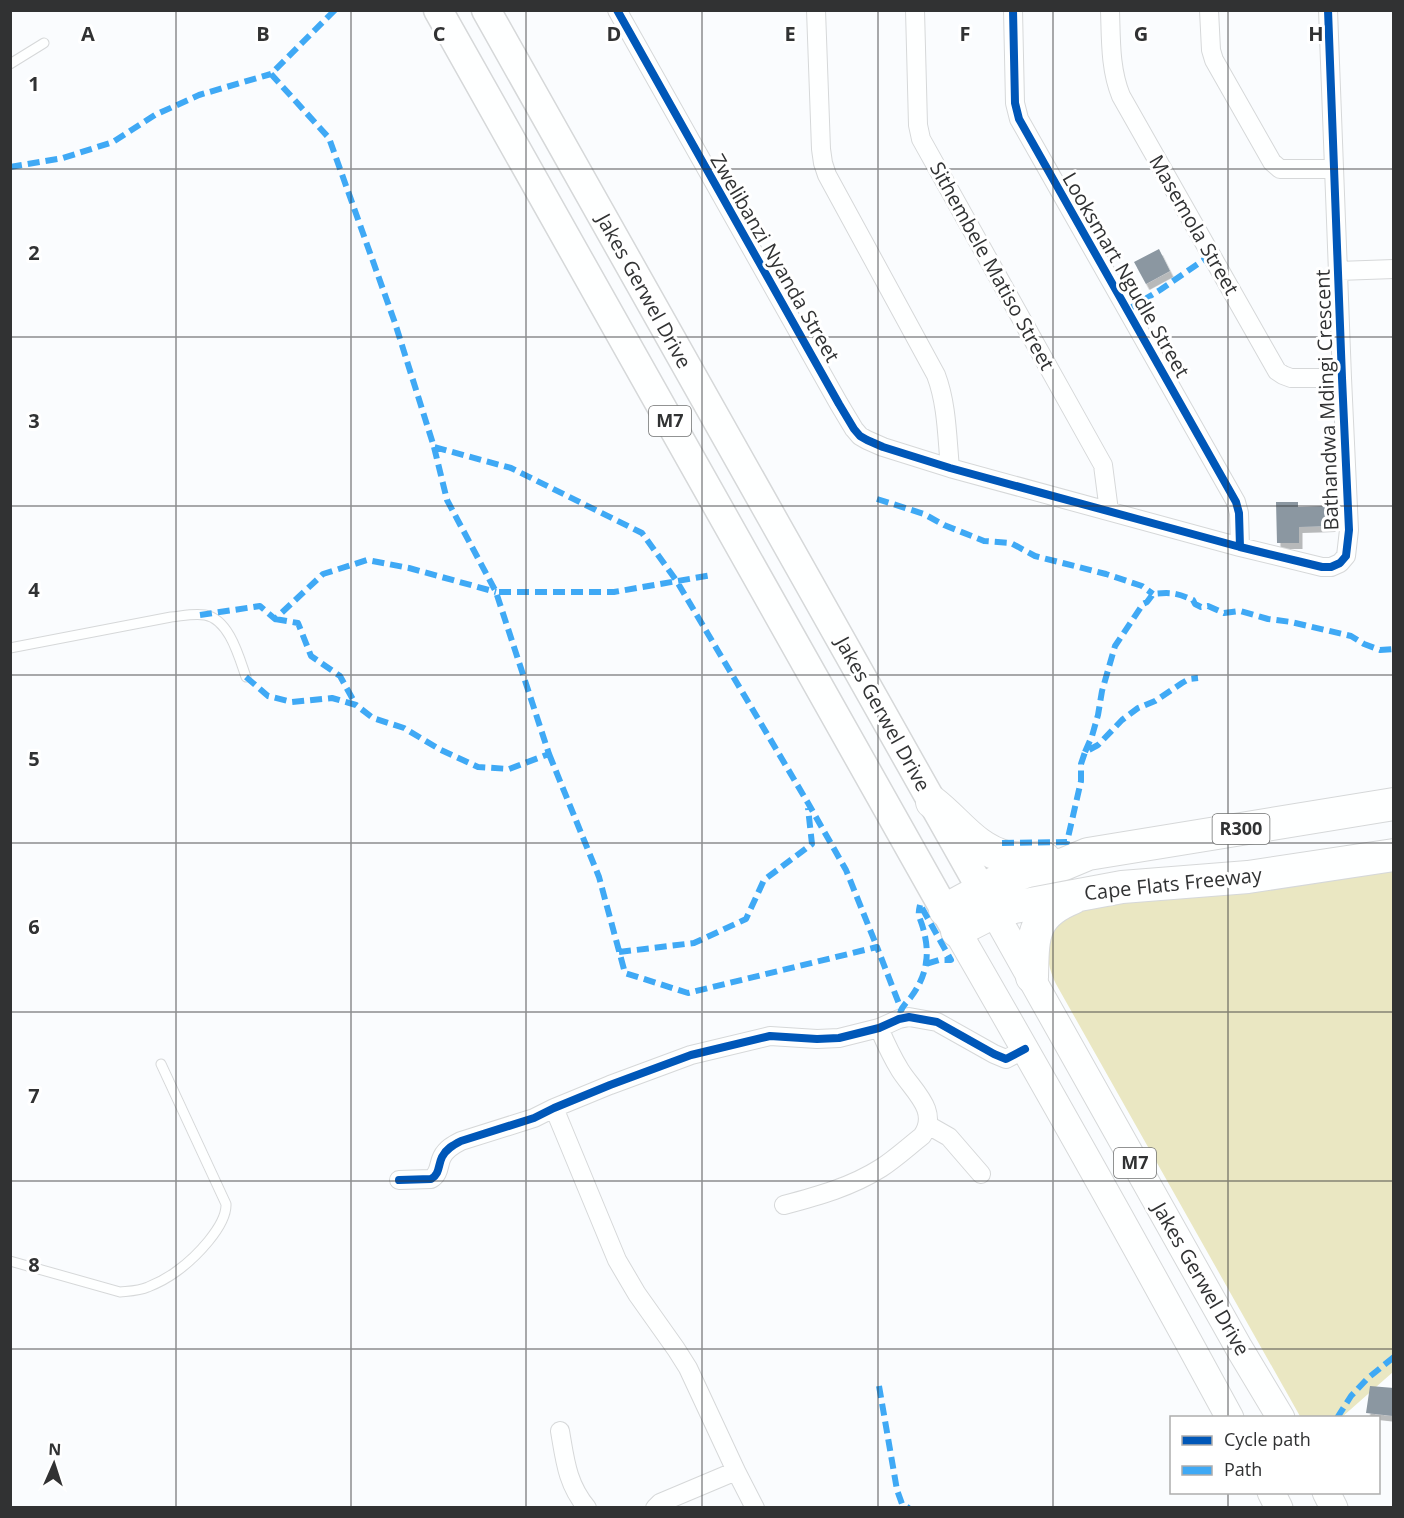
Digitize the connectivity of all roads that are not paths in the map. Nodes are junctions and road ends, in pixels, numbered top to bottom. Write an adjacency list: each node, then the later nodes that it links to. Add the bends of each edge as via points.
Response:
1 (438, 10): 27 (highway, Jakes Gerwel Drive / M7)
2 (486, 10): 21 (highway, Jakes Gerwel Drive / M7)
3 (617, 10): 16 (street, Zwelibanzi Nyanda Street, via 854,429 883,447)
4 (816, 10): 16 (street, via 823,163 936,375)
5 (915, 10): 17 (street, Sithembele Matiso Street, via 921,139 1103,465)
6 (1013, 10): 18 (street, Looksmart Ngudle Street, via 1015,103 1019,119 1236,502)
7 (1110, 10): 15 (street, Masemola Street, via 1112,65 1121,96 1277,371 1291,378)
8 (1209, 10): 12 (street, via 1214,60 1272,162 1280,169)
9 (1328, 10): 12 (street, Bathandwa Mdingi Crescent)
10 (44, 43): 11 (lane)
11 (10, 64)
12 (1334, 169): 14 (street, Bathandwa Mdingi Crescent)
13 (1394, 269): 14 (street)
14 (1338, 271): 15 (street, Bathandwa Mdingi Crescent)
15 (1342, 378): 18 (street, Bathandwa Mdingi Crescent, via 1349,530 1346,556 1340,563 1322,567)
16 (950, 468): 17 (street, Bathandwa Mdingi Crescent)
17 (1108, 511): 18 (street, Bathandwa Mdingi Crescent)
18 (1240, 547)
19 (10, 648): 20 (lane, via 171,617 208,615 229,634)
20 (246, 677)
21 (932, 802): 23 (highway, via 974,840 996,854 1029,859); 26 (highway, Jakes Gerwel Drive / M7)
22 (1394, 804): 23 (highway, Cape Flats Freeway / R300)
23 (1089, 854): 26 (highway, Cape Flats Freeway / R300, via 1014,875)
24 (1394, 855): 25 (highway, Cape Flats Freeway / R300, via 1248,877)
25 (1088, 892): 26 (highway, Cape Flats Freeway / R300, via 1024,904); 28 (highway, via 1054,908 1038,925 1033,940)
26 (988, 901): 27 (highway, Cape Flats Freeway / R300); 28 (main road, Jakes Gerwel Drive / M7)
27 (951, 921): 30 (main road, Jakes Gerwel Drive / M7)
28 (1032, 977): 39 (main road, Jakes Gerwel Drive / M7)
29 (879, 1028): 30 (street, via 899,1019 919,1018 937,1022 1006,1059); 32 (street, via 839,1038 770,1036 691,1055); 33 (street, via 901,1073 924,1103)
30 (1025, 1048): 38 (main road, Jakes Gerwel Drive / M7)
31 (161, 1064): 37 (lane, via 226,1204 226,1214 210,1239 177,1271 148,1287 120,1292)
32 (554, 1108): 35 (street, via 452,1146 443,1154 437,1174 431,1179); 41 (street, via 617,1260 688,1368)
33 (928, 1125): 34 (street, via 949,1137); 36 (street, via 922,1137 882,1168 834,1191)
34 (981, 1174)
35 (399, 1180)
36 (784, 1205)
37 (10, 1261)
38 (1229, 1416)
39 (1280, 1416)
40 (560, 1431): 44 (street, via 568,1474)
41 (736, 1471): 45 (street); 46 (street)
42 (1272, 1494): 47 (main road)
43 (1327, 1494): 48 (main road)
44 (587, 1508)
45 (654, 1508)
46 (755, 1508)
47 (1279, 1508)
48 (1334, 1508)

